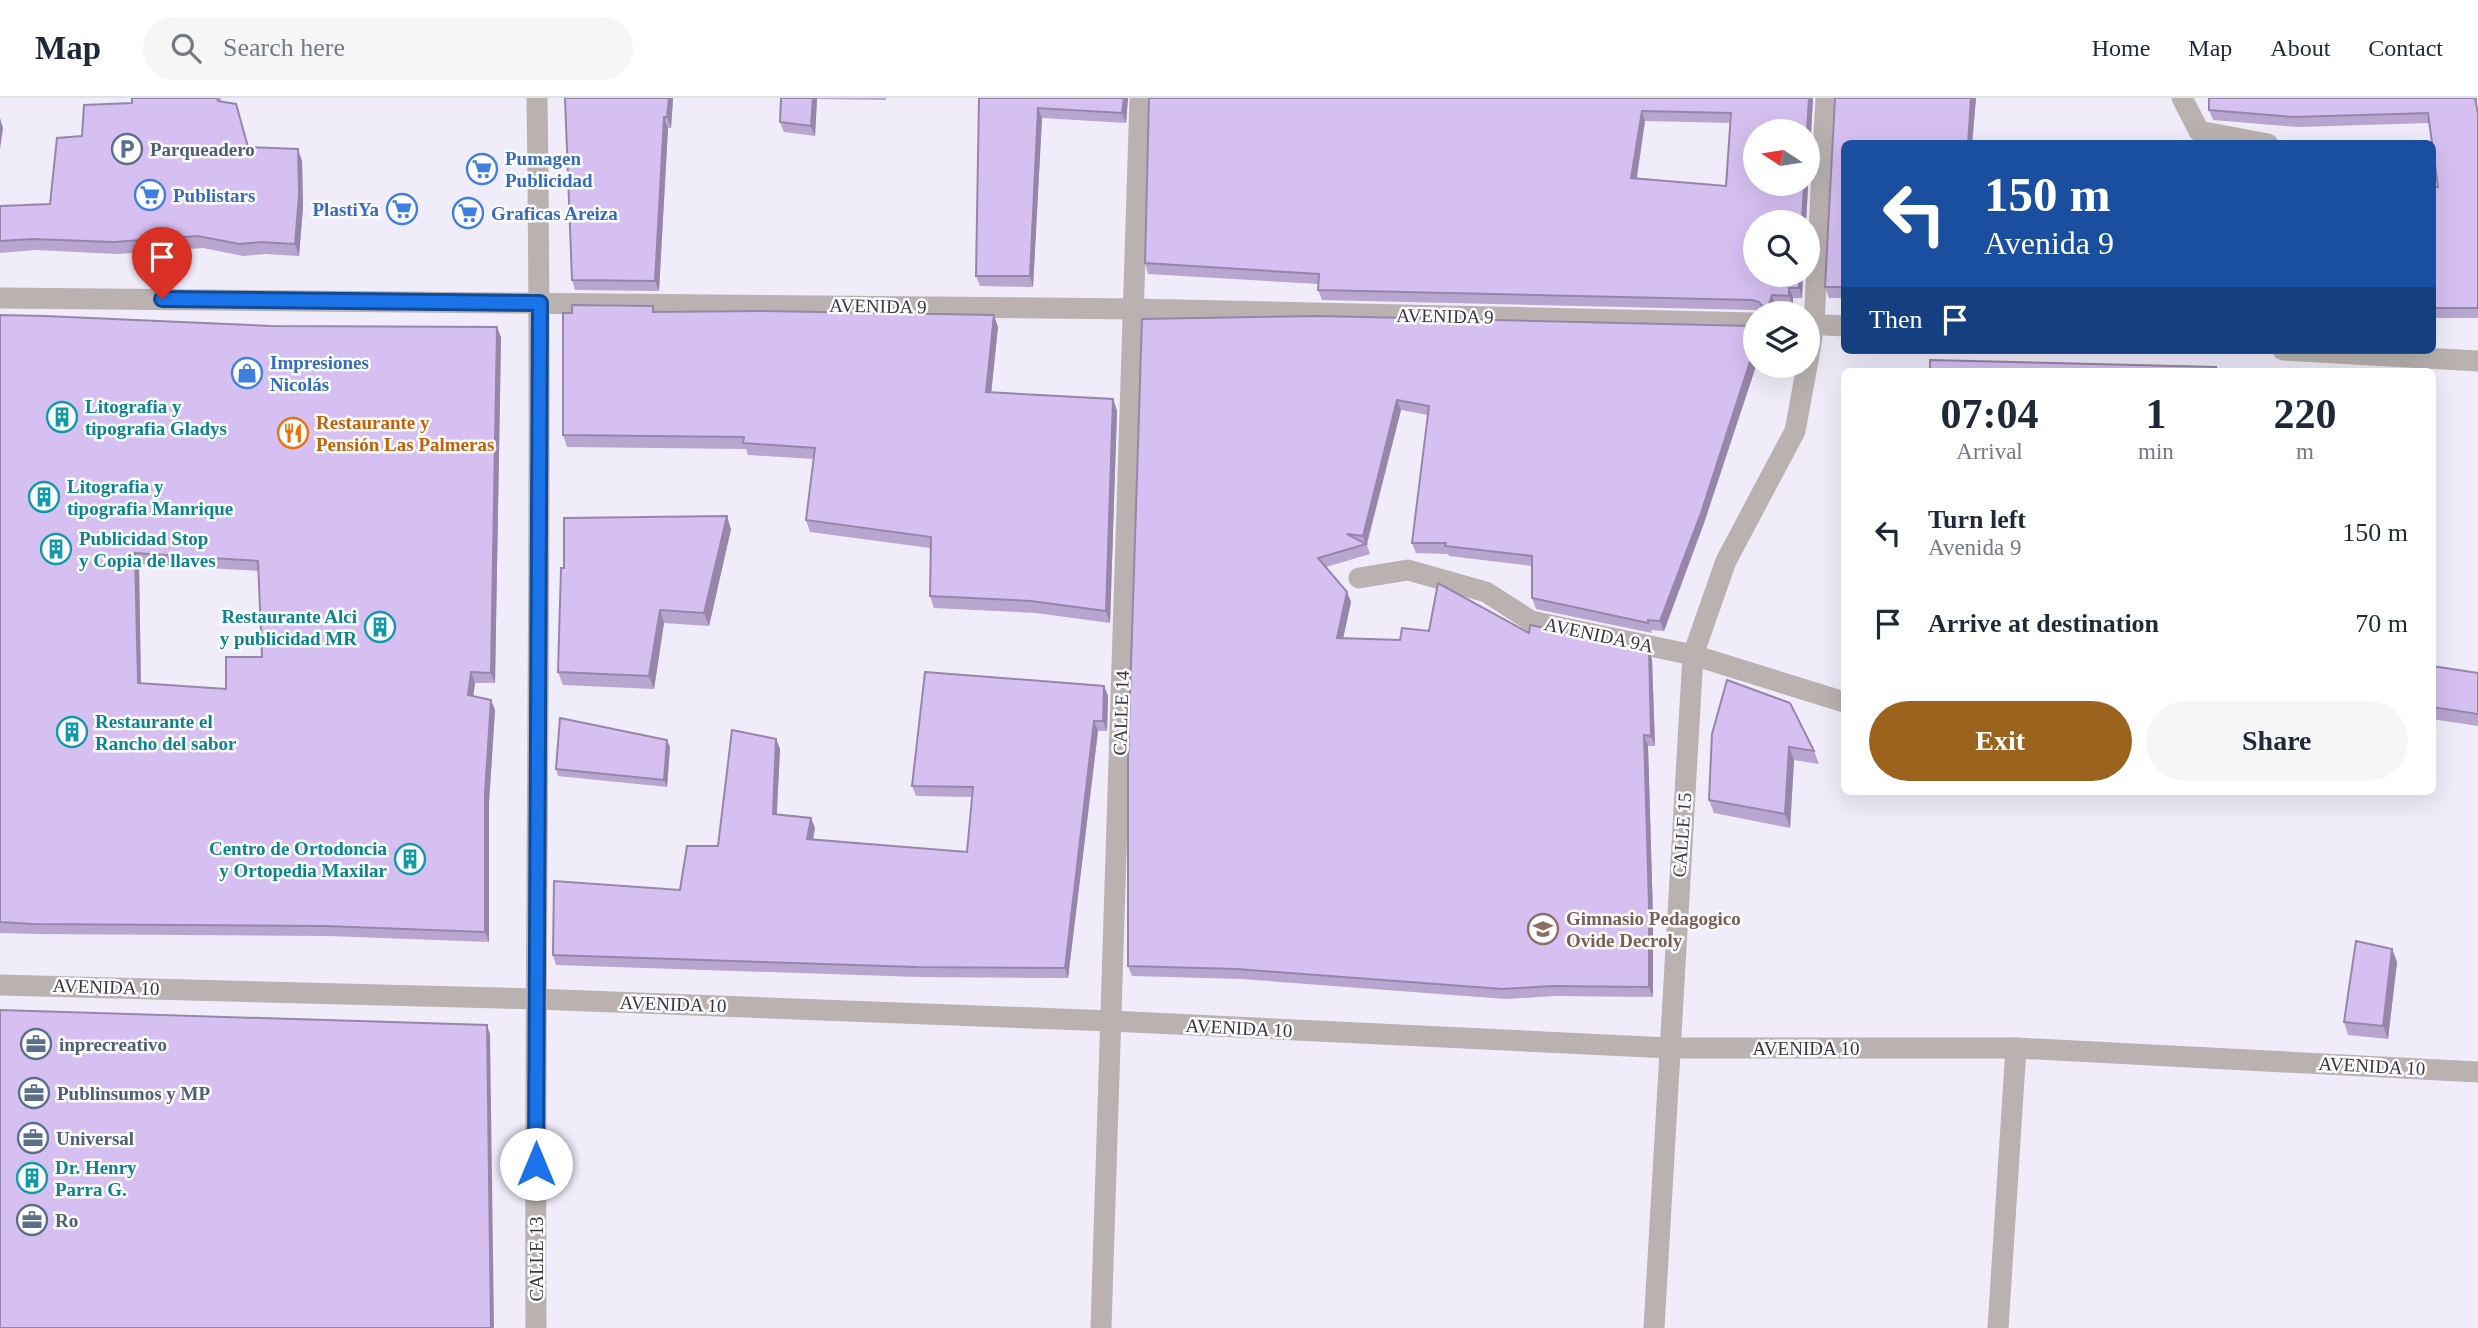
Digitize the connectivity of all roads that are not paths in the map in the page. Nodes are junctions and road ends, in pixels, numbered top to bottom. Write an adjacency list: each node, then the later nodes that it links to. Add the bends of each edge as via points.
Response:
1 (537, 98): 8 (street, CALLE 13)
2 (1140, 98): 9 (street, CALLE 14)
3 (1826, 98): 7 (street, CALLE 15)
4 (2182, 98): 5 (street, via 2199,131)
5 (2247, 140)
6 (0, 298): 8 (street, AVENIDA 9)
7 (1813, 301)
8 (540, 303): 9 (street, AVENIDA 9); 20 (street, CALLE 13)
9 (1135, 309): 10 (street, AVENIDA 9); 21 (street, CALLE 14)
10 (1743, 323)
11 (1820, 325): 12 (street)
12 (1841, 326)
13 (2354, 354): 14 (street)
14 (2478, 361)
15 (1804, 378): 17 (street, CALLE 15, via 1795,432 1726,561)
16 (1359, 578): 17 (street, AVENIDA 9A, via 1408,570 1486,592 1531,621)
17 (1693, 654): 18 (street, AVENIDA 9A); 22 (street, CALLE 15)
18 (1841, 701)
19 (0, 985): 20 (street, AVENIDA 10)
20 (535, 999): 21 (street, AVENIDA 10); 25 (street, CALLE 13)
21 (1111, 1021): 22 (street, AVENIDA 10); 26 (street, CALLE 14)
22 (1669, 1048): 23 (street, AVENIDA 10); 27 (street, CALLE 15)
23 (2015, 1048): 24 (street, AVENIDA 10); 28 (street)
24 (2478, 1072)
25 (536, 1328)
26 (1101, 1328)
27 (1654, 1328)
28 (1997, 1328)

